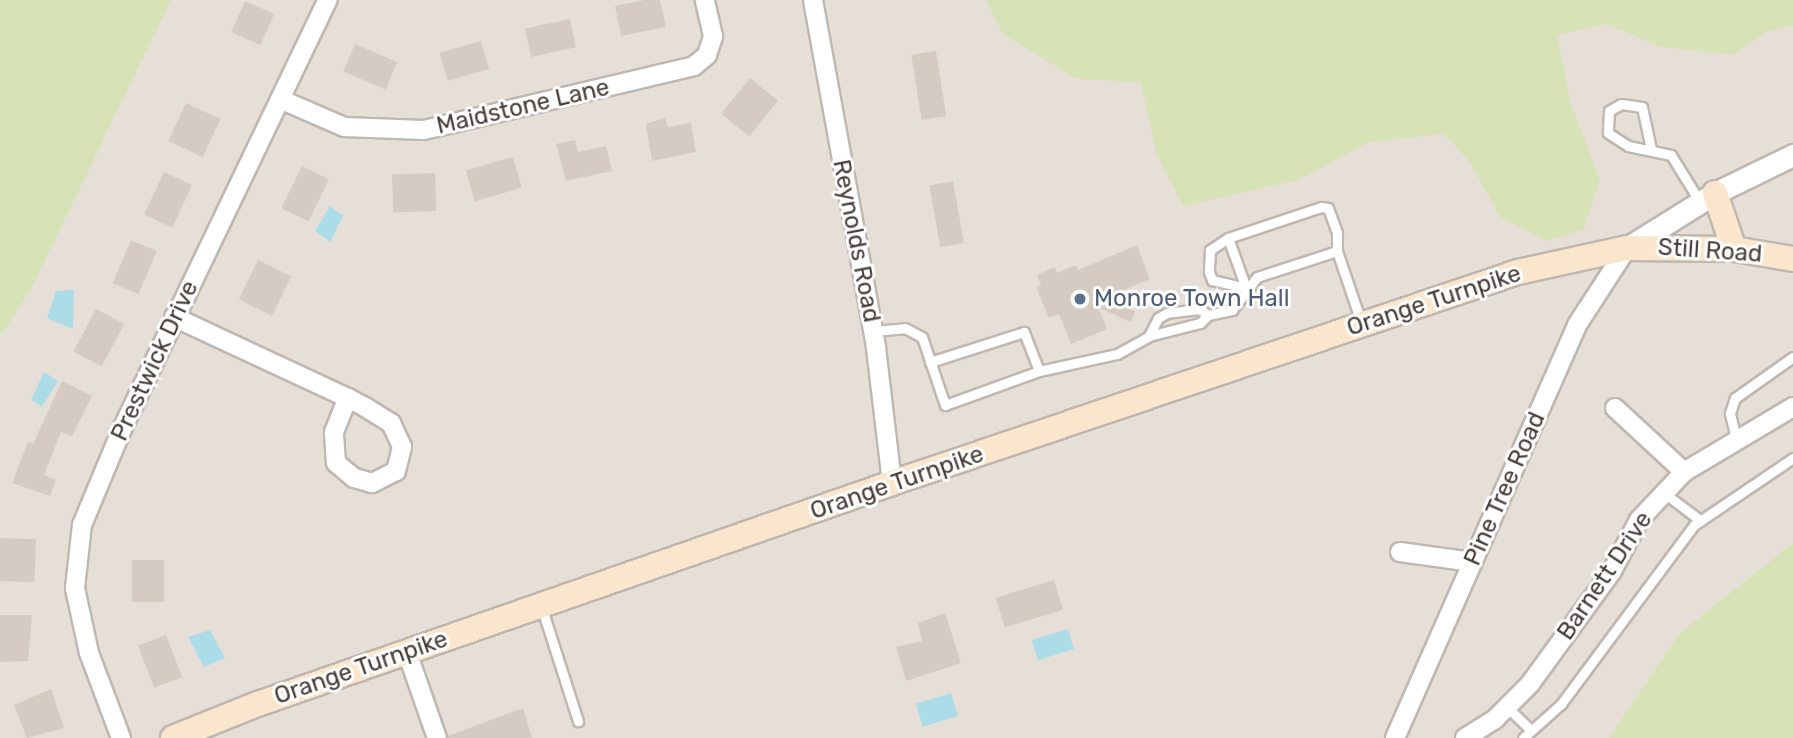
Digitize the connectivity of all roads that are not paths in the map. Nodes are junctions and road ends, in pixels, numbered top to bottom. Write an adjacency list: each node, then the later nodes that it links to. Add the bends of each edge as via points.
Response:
1 (328, 0): 4 (street, Prestwick Drive)
2 (705, 0): 4 (street, Maidstone Lane, via 713,36 707,55 694,66 613,86 424,130 344,127)
3 (813, 0): 17 (street, Reynolds Road)
4 (282, 100): 15 (street, Prestwick Drive)
5 (1651, 149): 5 (lane, via 1615,140 1605,121 1609,111 1621,104 1642,107); 7 (lane, via 1671,155)
6 (1793, 155): 7 (street)
7 (1707, 198): 9 (street); 10 (main road)
8 (1228, 238): 11 (lane, via 1321,206 1328,208 1337,233); 13 (lane); 13 (lane, via 1210,250 1209,272 1212,280)
9 (1627, 248): 10 (main road, Still Road); 16 (main road, Orange Turnpike, via 1518,272); 32 (street, Pine Tree Road, via 1577,325)
10 (1734, 249): 12 (main road, Still Road)
11 (1337, 251): 13 (lane, via 1257,276); 16 (lane)
12 (1793, 259)
13 (1246, 288): 14 (lane, via 1232,310)
14 (1208, 315): 18 (lane, via 1200,323); 18 (lane, via 1199,309 1167,313 1158,318)
15 (174, 317): 22 (street); 38 (street, Prestwick Drive, via 82,525 75,588 89,653)
16 (1362, 325): 28 (main road, Orange Turnpike)
17 (873, 331): 20 (lane, via 905,328 922,337); 28 (street, Reynolds Road)
18 (1149, 336): 21 (lane, via 1117,354)
19 (1793, 357): 25 (lane, via 1735,398 1730,412)
20 (930, 362): 21 (lane, via 1024,332); 21 (lane, via 945,405)
21 (1039, 371)
22 (348, 398): 22 (street, via 391,423 402,447 396,471 372,483 354,478 336,463 334,432)
23 (1793, 407): 25 (street, Barnett Drive)
24 (1615, 408): 27 (street)
25 (1737, 443): 27 (street, Barnett Drive)
26 (1793, 458): 30 (lane)
27 (1684, 472): 29 (street, Barnett Drive)
28 (892, 483): 33 (main road, Orange Turnpike)
29 (1664, 494): 30 (lane); 35 (street, Barnett Drive, via 1639,520 1612,571 1530,684)
30 (1701, 521): 37 (lane, via 1673,548 1561,704)
31 (1400, 552): 32 (street)
32 (1472, 562): 41 (street, Pine Tree Road)
33 (541, 607): 34 (main road, Orange Turnpike); 36 (lane)
34 (407, 652): 39 (main road, Orange Turnpike); 40 (street)
35 (1507, 708): 37 (lane); 42 (street, Barnett Drive)
36 (578, 721)
37 (1531, 730): 43 (lane)
38 (121, 738)
39 (173, 738)
40 (437, 738)
41 (1395, 738)
42 (1465, 738)
43 (1523, 738)

